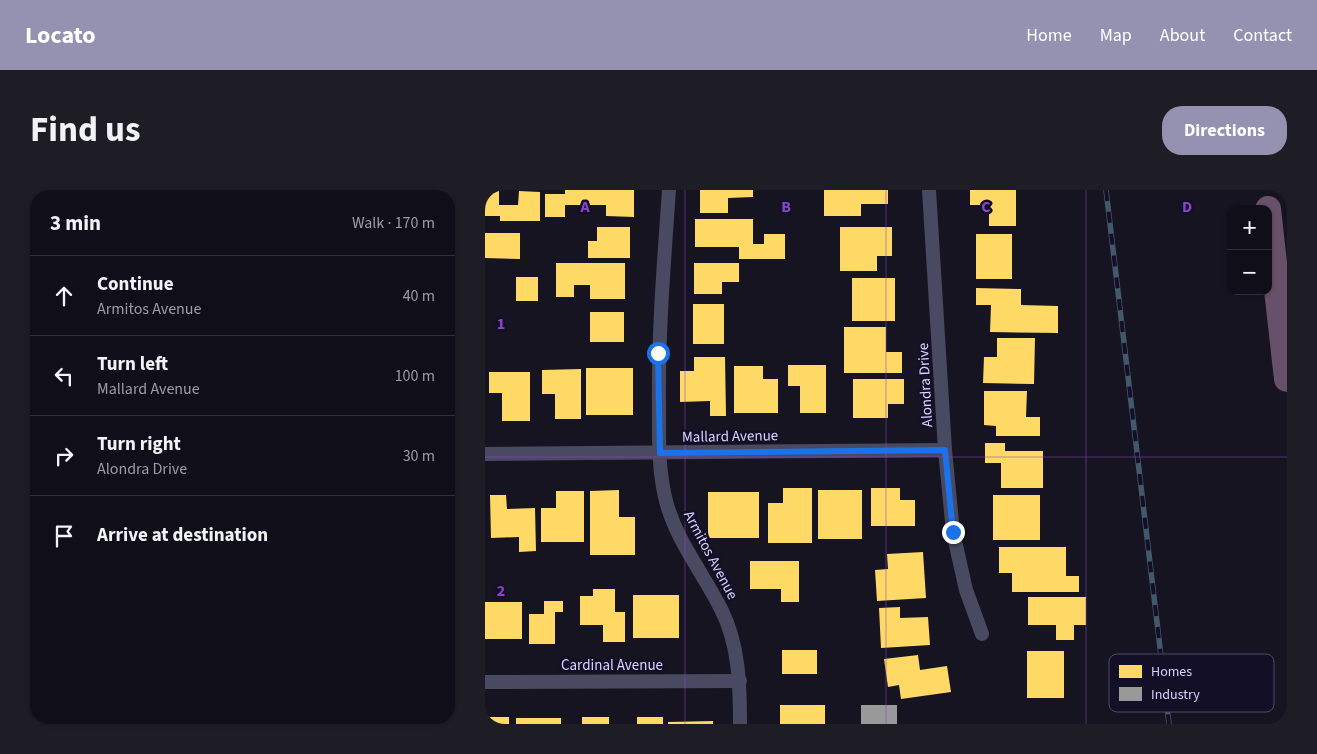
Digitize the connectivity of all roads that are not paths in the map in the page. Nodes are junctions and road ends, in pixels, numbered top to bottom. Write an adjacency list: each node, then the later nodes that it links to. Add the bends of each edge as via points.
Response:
1 (669, 190): 8 (street, Armitos Avenue, via 658,353)
2 (929, 190): 7 (street, Alondra Drive)
3 (1266, 190): 4 (highway)
4 (1268, 205)
5 (1272, 245): 6 (highway)
6 (1287, 379)
7 (945, 450): 8 (street, Mallard Avenue); 10 (street, Alondra Drive, via 953,532 966,590)
8 (660, 453): 9 (street, Mallard Avenue); 11 (street, Armitos Avenue, via 666,502 679,534 722,611 735,650)
9 (485, 454)
10 (982, 634)
11 (740, 681): 12 (street, Cardinal Avenue); 13 (street, Armitos Avenue)
12 (485, 682)
13 (740, 724)

